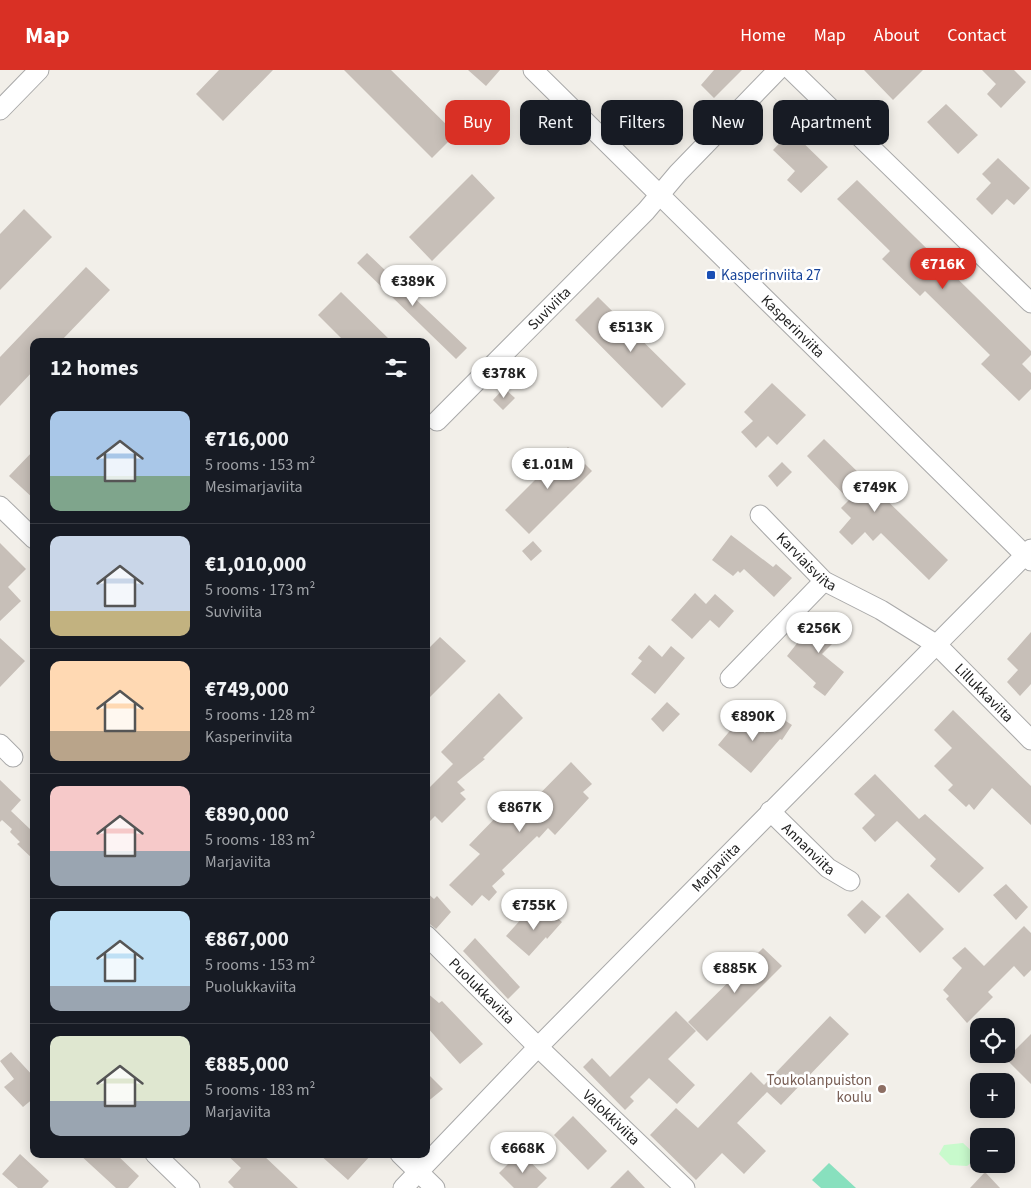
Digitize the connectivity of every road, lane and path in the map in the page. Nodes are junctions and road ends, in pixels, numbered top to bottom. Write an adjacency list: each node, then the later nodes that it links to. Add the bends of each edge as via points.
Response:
1 (40, 70): 5 (street)
2 (533, 70): 6 (street, Kasperinviita)
3 (778, 70): 6 (street, Suviviita)
4 (791, 70): 7 (street)
5 (0, 110)
6 (660, 195): 8 (street, Suviviita); 12 (street, Kasperinviita)
7 (1031, 303)
8 (437, 420)
9 (0, 506): 11 (street)
10 (760, 515): 13 (street, Karviaisviita)
11 (30, 535)
12 (1029, 555): 14 (street, Marjaviita)
13 (824, 581): 14 (street, Karviaisviita, via 881,610); 15 (street)
14 (937, 645): 16 (street, Lillukkaviita); 17 (street, Marjaviita)
15 (730, 678)
16 (1031, 740)
17 (770, 812): 18 (street, Annanviita, via 828,868); 20 (street, Marjaviita)
18 (850, 881)
19 (430, 939): 20 (street, Puolukkaviita)
20 (538, 1047): 23 (street, Marjaviita); 27 (street, Valokkiviita)
21 (159, 1158): 24 (street)
22 (404, 1158): 23 (street)
23 (418, 1172): 25 (street, Marjaviita); 26 (street)
24 (190, 1188)
25 (403, 1188)
26 (435, 1188)
27 (685, 1188)

